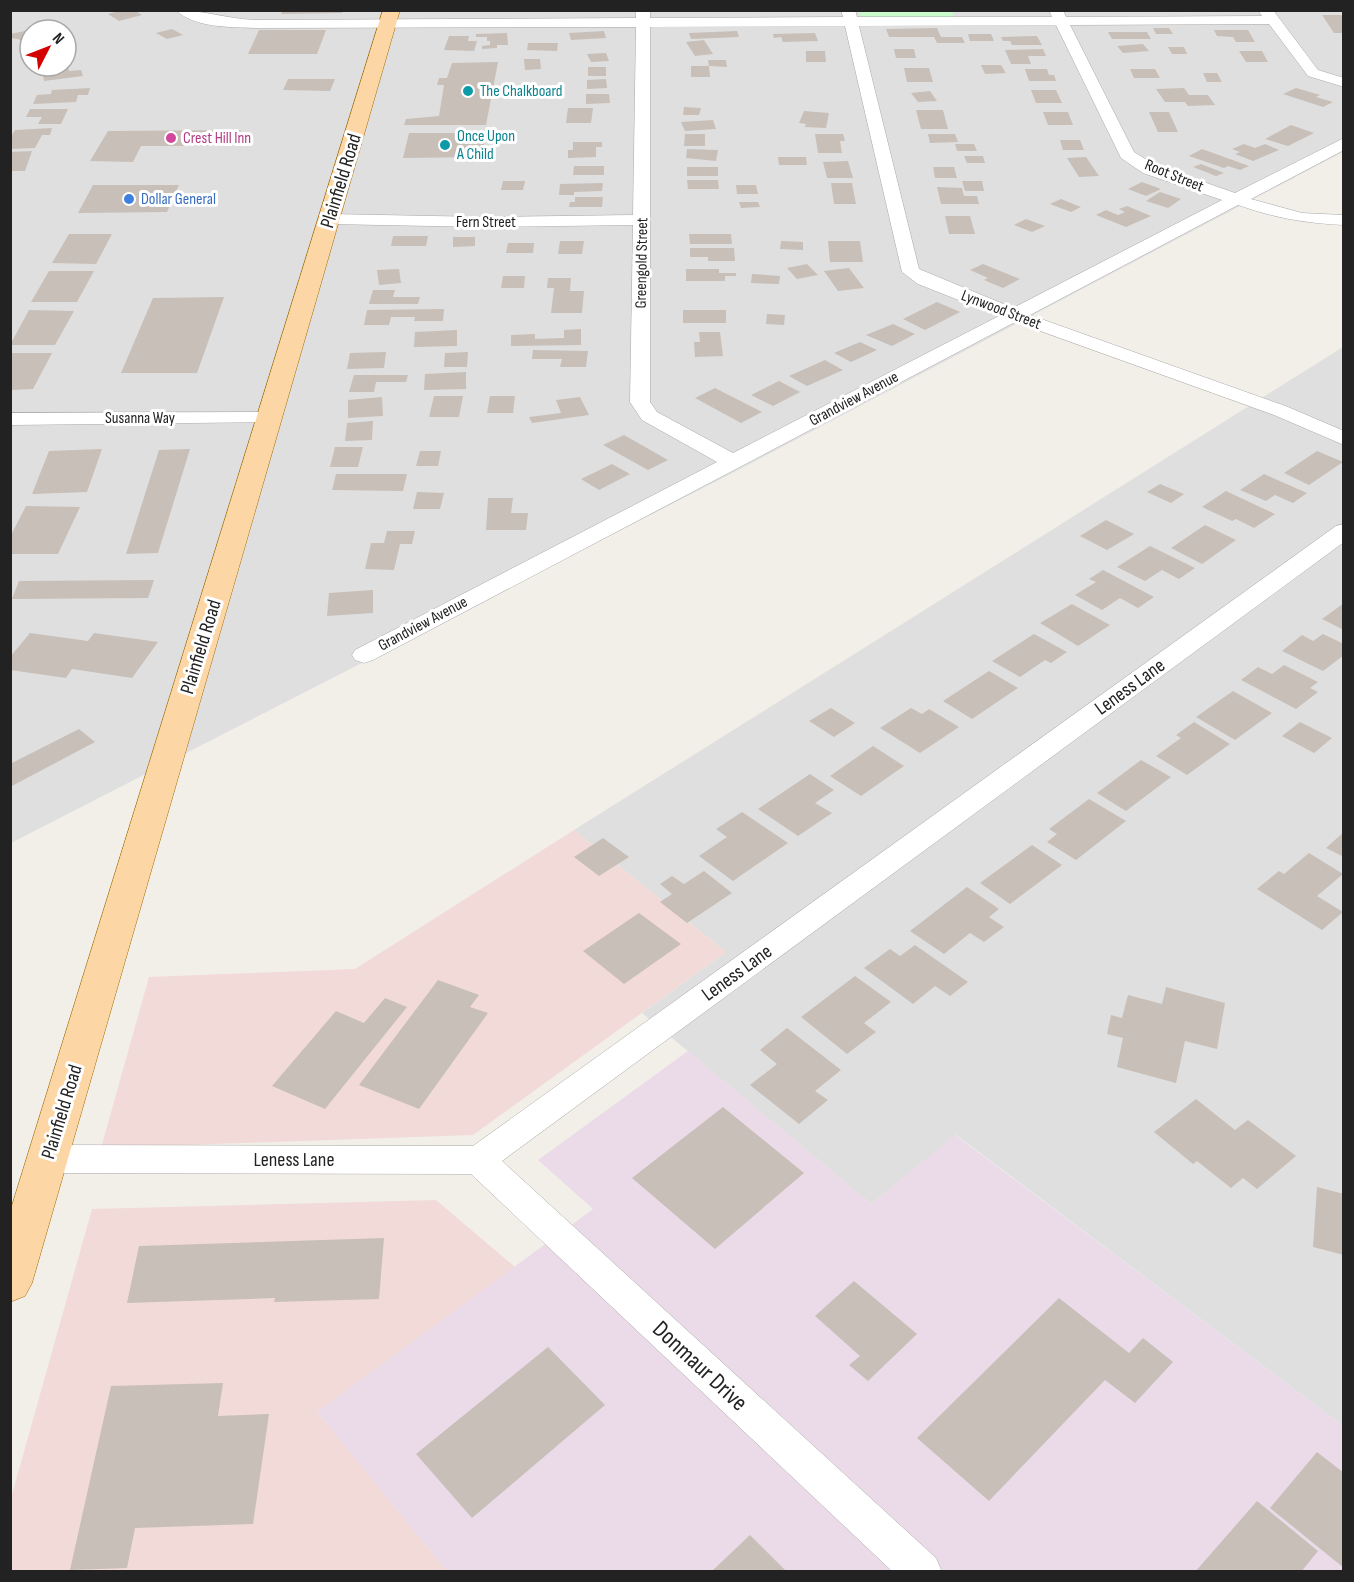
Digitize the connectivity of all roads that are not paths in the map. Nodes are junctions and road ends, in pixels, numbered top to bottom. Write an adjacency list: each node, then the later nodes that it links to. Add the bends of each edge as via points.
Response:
1 (183, 10): 6 (street, via 222,23)
2 (1268, 15): 5 (street); 7 (street, via 1313,73)
3 (643, 16): 4 (street); 6 (street); 11 (street, Greengold Street)
4 (850, 16): 5 (street); 13 (street, Lynwood Street, via 911,272)
5 (1059, 16): 9 (street, Root Street, via 1127,155 1149,169)
6 (390, 17): 10 (main road, Plainfield Road)
7 (1344, 83)
8 (1344, 143): 9 (street, Grandview Avenue)
9 (1236, 199): 12 (street, Root Street, via 1302,218); 13 (street, Grandview Avenue)
10 (330, 219): 11 (street, Fern Street); 14 (main road, Plainfield Road)
11 (643, 220): 17 (street, Greengold Street, via 640,402 649,416)
12 (1344, 220)
13 (1014, 315): 16 (street, Lynwood Street, via 1242,396); 17 (street, Grandview Avenue)
14 (269, 418): 15 (street, Susanna Way); 20 (main road, Plainfield Road)
15 (10, 419)
16 (1344, 439)
17 (734, 462): 19 (street, Grandview Avenue)
18 (1344, 531): 21 (street, Leness Lane)
19 (364, 655)
20 (48, 1159): 21 (street, Leness Lane); 22 (main road, Plainfield Road)
21 (479, 1161): 23 (street, Donmaur Drive)
22 (10, 1283)
23 (922, 1572)

